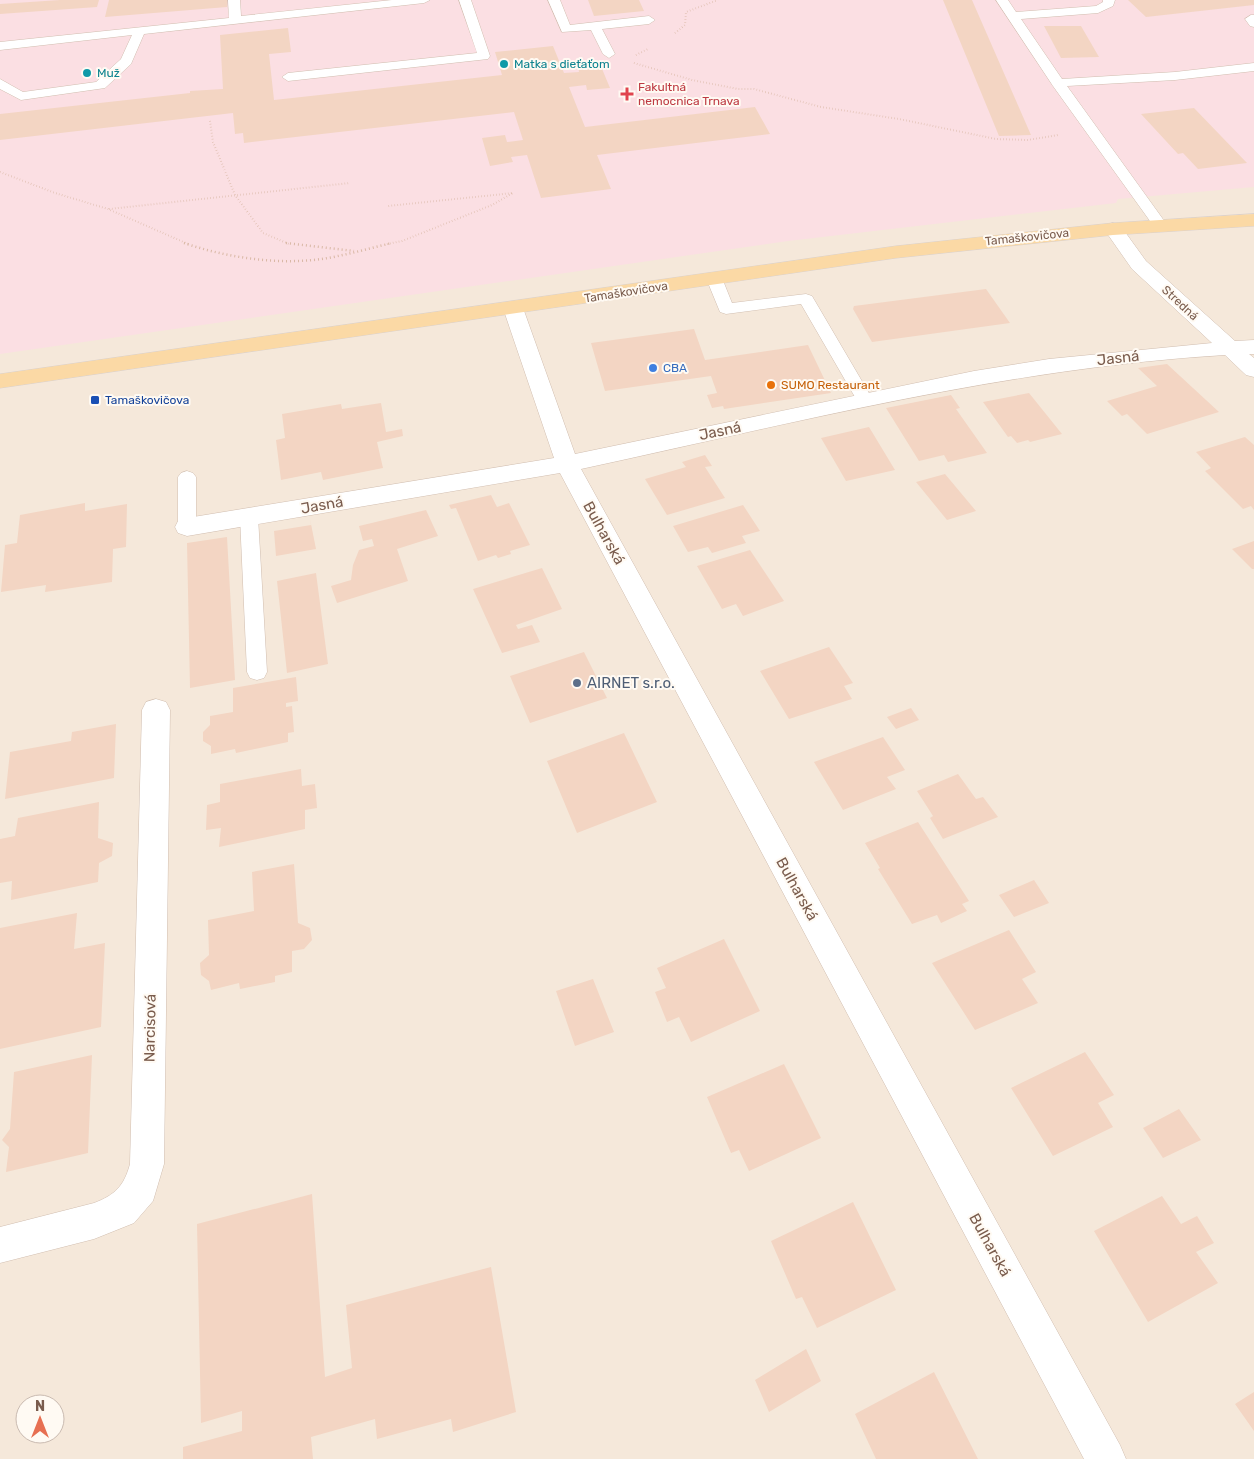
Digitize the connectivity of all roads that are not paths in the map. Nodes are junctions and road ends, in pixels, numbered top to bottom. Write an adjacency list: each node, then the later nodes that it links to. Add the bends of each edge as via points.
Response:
1 (234, 0): 9 (lane)
2 (424, 0): 9 (lane)
3 (465, 0): 17 (lane, via 484,56)
4 (554, 0): 12 (lane, via 566,29)
5 (1002, 0): 7 (lane)
6 (1109, 0): 7 (lane, via 1109,4 1098,9)
7 (1015, 16): 19 (lane)
8 (1254, 19): 11 (lane, via 1251,19)
9 (234, 20): 13 (lane)
10 (649, 20): 12 (lane)
11 (1254, 23)
12 (595, 26): 15 (lane)
13 (140, 30): 14 (lane); 18 (lane, via 127,61 100,85 20,96)
14 (0, 46)
15 (609, 54)
16 (1254, 67): 19 (lane, via 1175,76)
17 (288, 78)
18 (0, 83)
19 (1058, 83): 21 (lane)
20 (1254, 220): 21 (main road, Tamaškovičova)
21 (1160, 225): 22 (main road, Tamaškovičova)
22 (1113, 228): 23 (main road, Tamaškovičova, via 896,252); 26 (street, Stredná, via 1139,265)
23 (714, 278): 24 (main road, Tamaškovičova); 29 (lane, via 726,309 806,299)
24 (513, 308): 28 (main road, Tamaškovičova); 30 (street, Bulharská)
25 (1254, 347): 26 (street, Jasná)
26 (1229, 348): 27 (street, Stredná); 29 (street, Jasná, via 1049,366)
27 (1254, 370)
28 (0, 381)
29 (865, 400): 30 (street, Jasná)
30 (567, 464): 32 (street, Jasná); 37 (street, Bulharská)
31 (187, 477): 33 (lane)
32 (249, 517): 33 (street, Jasná); 34 (lane)
33 (187, 527)
34 (257, 672)
35 (156, 710): 36 (street, Narcisová, via 147,1164 141,1189 121,1210 94,1221)
36 (0, 1245)
37 (1106, 1459)

